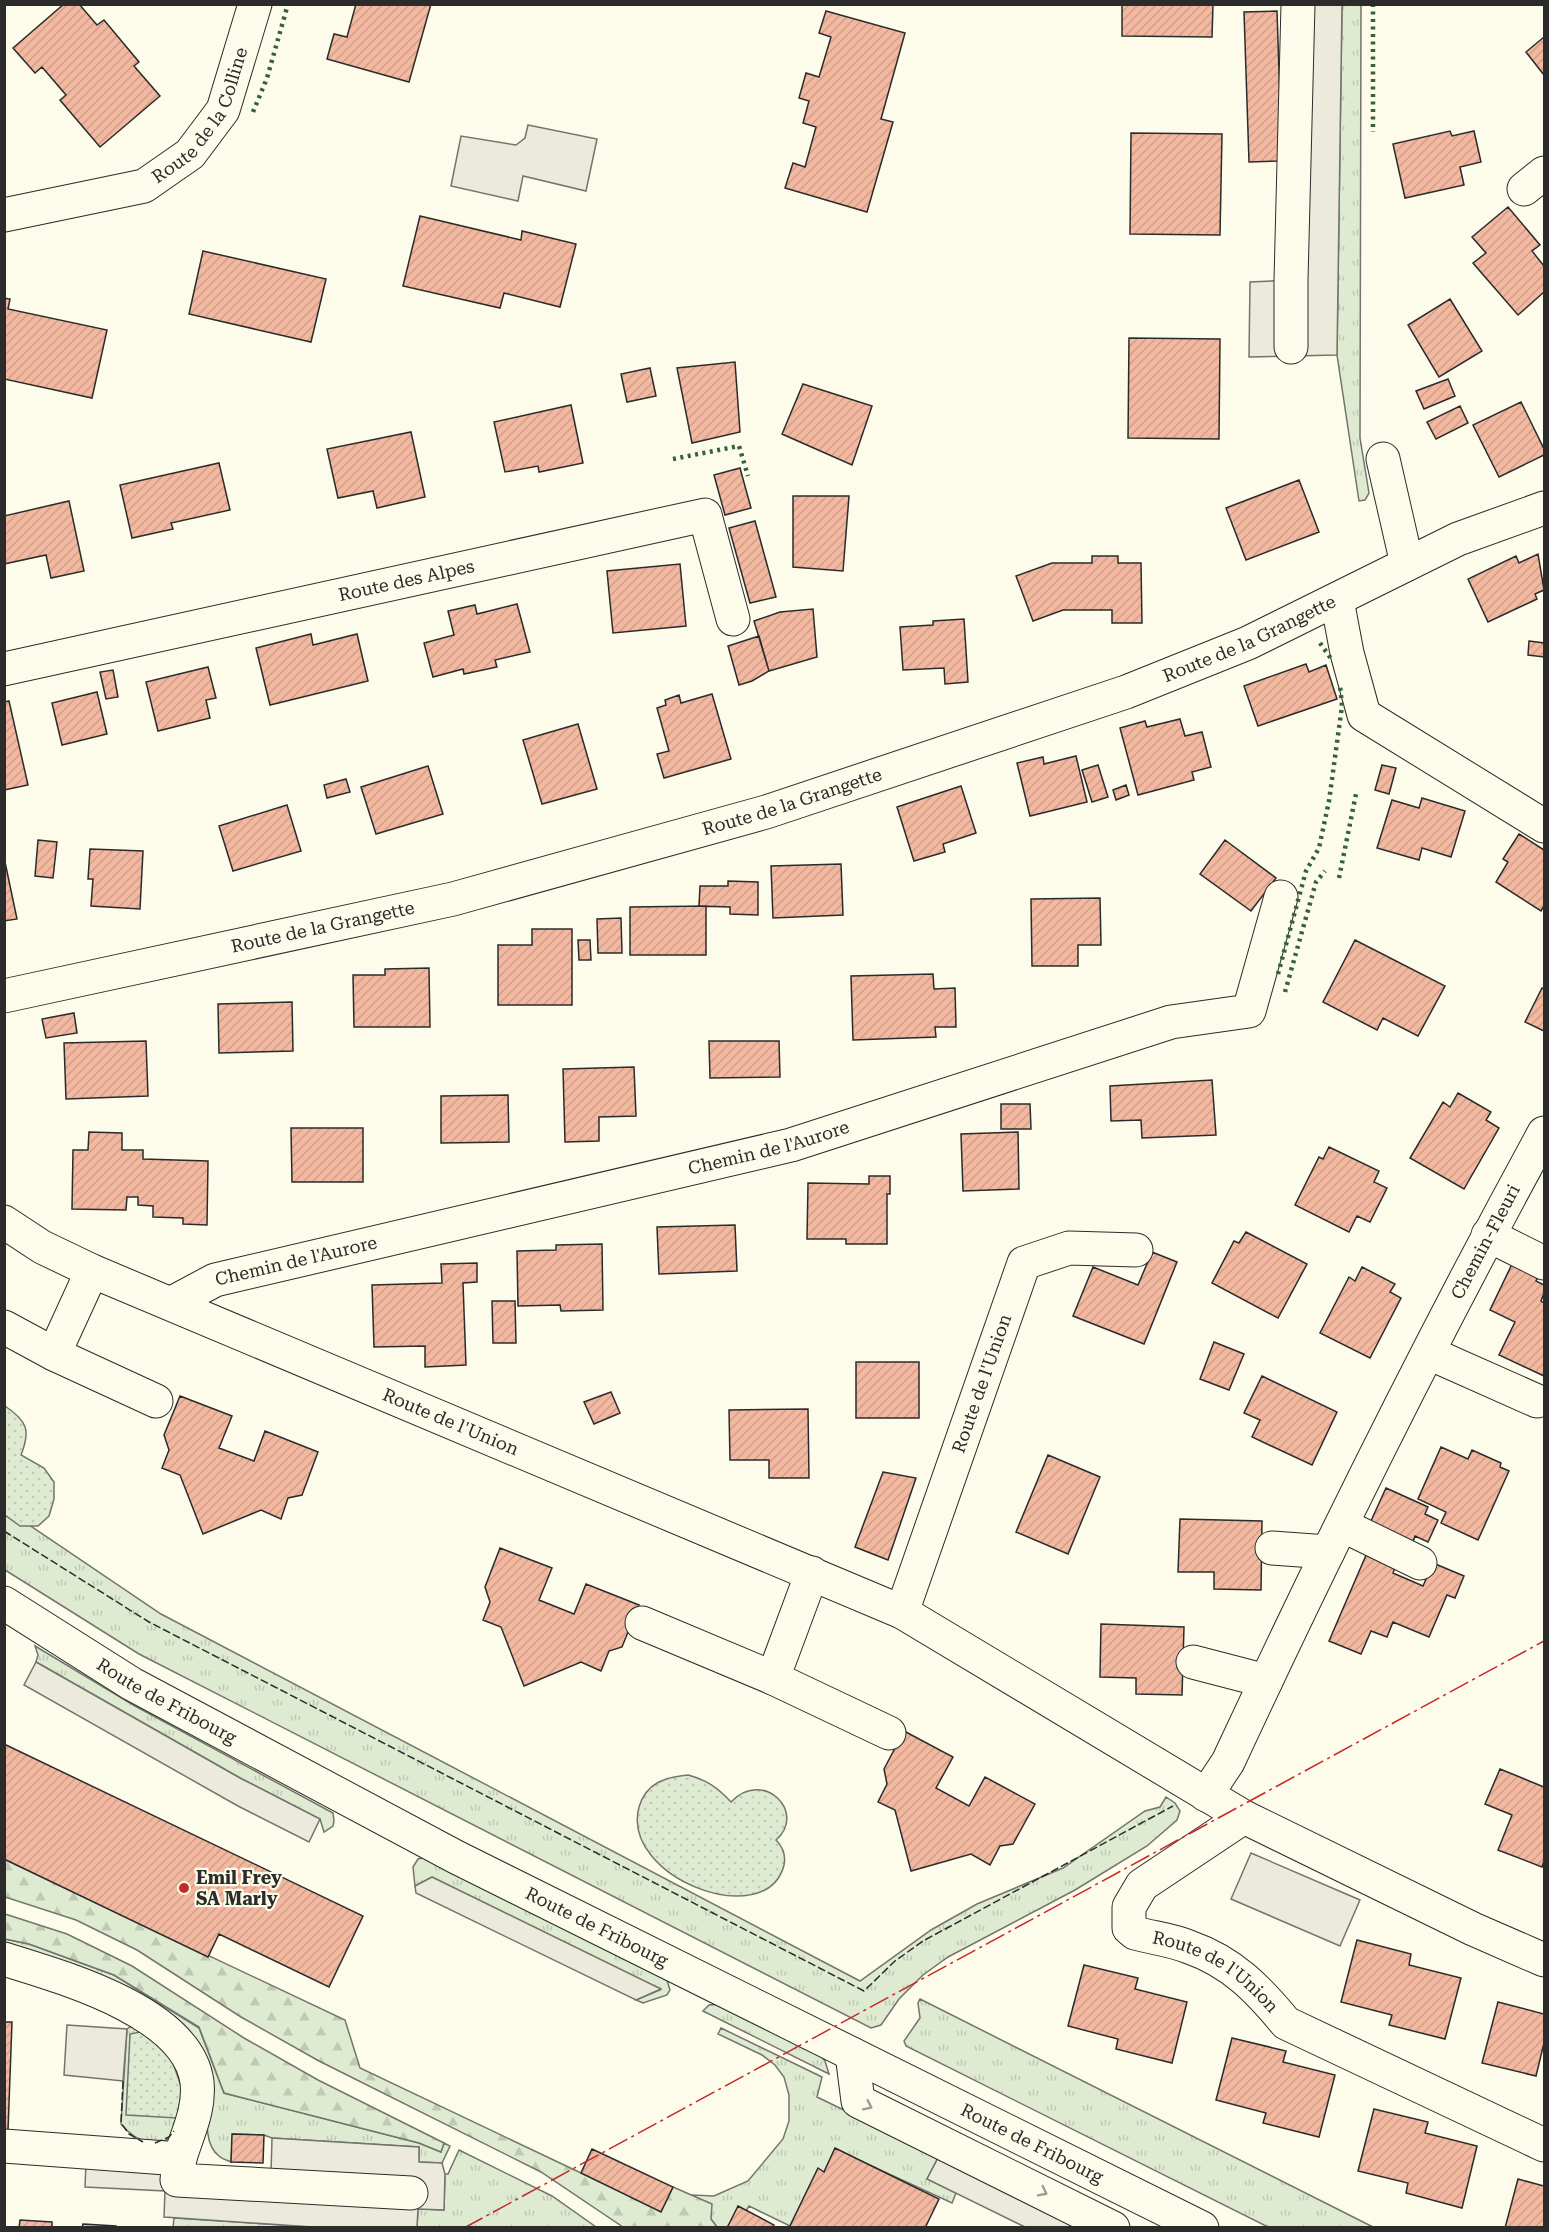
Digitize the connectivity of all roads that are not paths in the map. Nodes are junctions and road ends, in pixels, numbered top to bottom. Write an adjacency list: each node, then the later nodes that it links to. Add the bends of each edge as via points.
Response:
1 (255, 4): 3 (street, Route de la Colline, via 223,110 190,154 144,186)
2 (1298, 4): 4 (street)
3 (4, 215)
4 (1291, 347)
5 (1383, 459): 7 (street)
6 (1545, 508): 7 (street, Route de la Grangette, via 1458,539)
7 (1407, 564): 8 (street, Route de la Grangette)
8 (1337, 600): 11 (street, via 1364,715); 13 (street, Route de la Grangette, via 1248,643 1125,692 766,812 453,899)
9 (733, 619): 10 (street, Route des Alpes, via 705,515)
10 (4, 669)
11 (1545, 826)
12 (1281, 897): 20 (street, Chemin de l'Aurore, via 1249,1011 1171,1022 791,1145 215,1280)
13 (4, 996)
14 (1545, 1133): 16 (street, Chemin-Fleuri)
15 (4, 1222): 19 (street, Route de l'Union, via 42,1247)
16 (1488, 1235): 18 (street); 22 (street, Chemin-Fleuri)
17 (1136, 1250): 31 (street, Route de l'Union, via 1069,1248 1024,1263)
18 (1545, 1263)
19 (92, 1271): 20 (street, Route de l'Union); 23 (street)
20 (172, 1303): 29 (street, Route de l'Union)
21 (4, 1327): 23 (street)
22 (1429, 1353): 25 (street); 26 (street, Chemin-Fleuri)
23 (54, 1354): 24 (street)
24 (156, 1401)
25 (1537, 1401)
26 (1335, 1539): 27 (street); 28 (street); 35 (street, Chemin-Fleuri)
27 (1272, 1548)
28 (1420, 1563)
29 (812, 1573): 31 (street, Route de l'Union); 34 (street)
30 (4, 1603): 41 (street, Route de Fribourg, via 132,1684 427,1842)
31 (902, 1612): 37 (street, Route de l'Union)
32 (642, 1623): 34 (street)
33 (1193, 1662): 35 (street)
34 (773, 1678): 36 (street)
35 (1266, 1681): 37 (street, Chemin-Fleuri, via 1228,1762)
36 (889, 1733)
37 (1206, 1795): 38 (street, Route de l'Union)
38 (1244, 1817): 40 (street, Route de l'Union); 42 (street, Route de l'Union, via 1142,1885 1129,1907 1129,1928 1135,1933 1189,1946 1226,1964 1261,1992 1286,2023)
39 (4, 1959): 44 (street, via 63,1977 114,1999 173,2035 192,2064 197,2083 193,2124)
40 (1545, 1960)
41 (852, 2054): 46 (street, one-way to 46, via 858,2101); 47 (street, Route de Fribourg)
42 (1545, 2145)
43 (4, 2146): 44 (street)
44 (180, 2159): 45 (street, via 177,2180)
45 (411, 2193)
46 (1113, 2228)
47 (1202, 2228)

